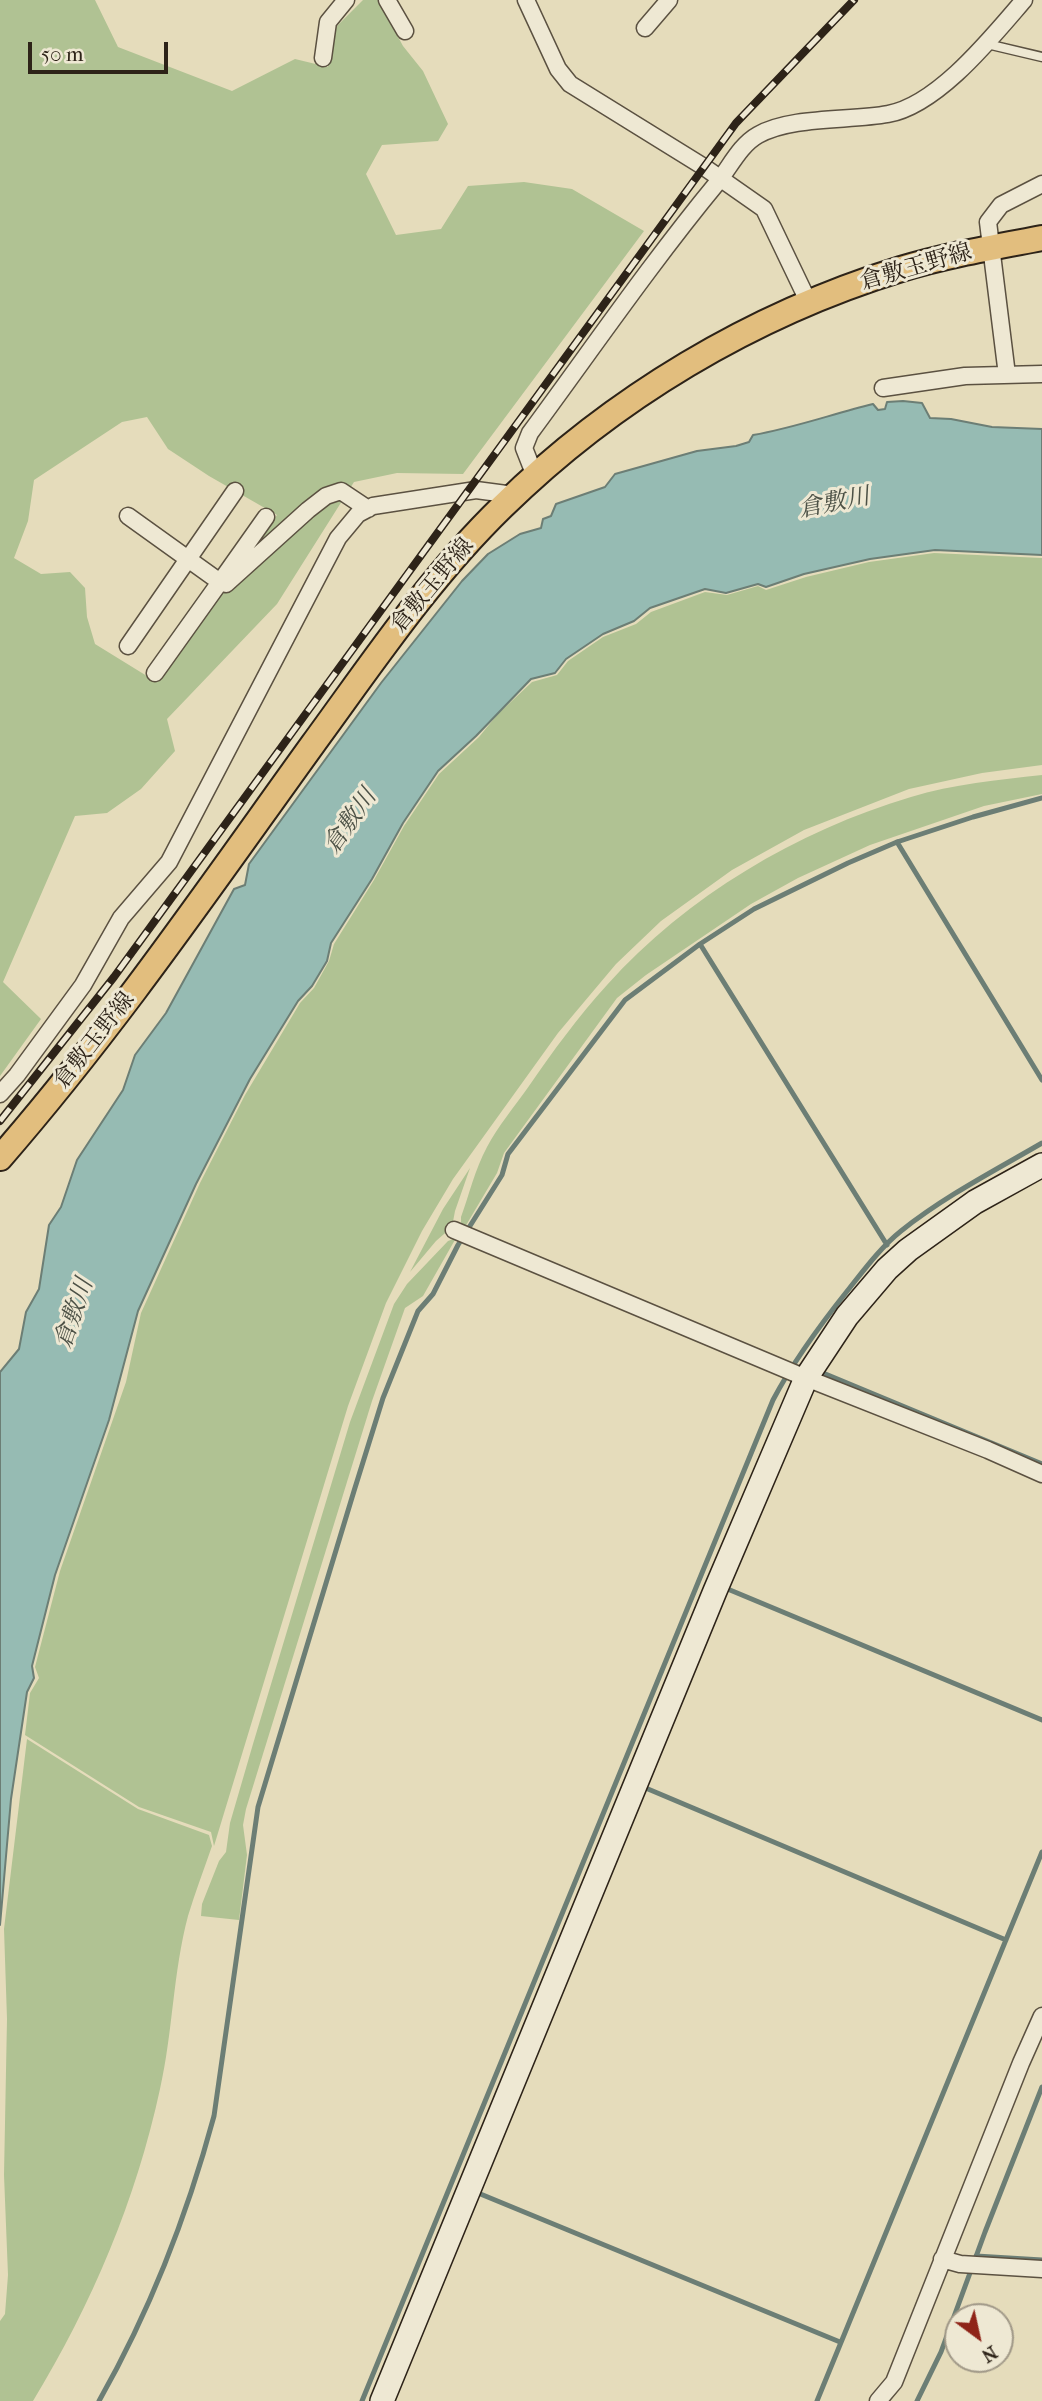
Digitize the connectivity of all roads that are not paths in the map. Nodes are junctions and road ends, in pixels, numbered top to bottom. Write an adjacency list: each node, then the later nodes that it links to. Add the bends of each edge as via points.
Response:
1 (346, 0): 10 (street, via 328,22)
2 (387, 0): 7 (street)
3 (526, 0): 11 (street, via 558,69 570,84)
4 (669, 0): 6 (street)
5 (1024, 0): 8 (street)
6 (645, 28)
7 (405, 31)
8 (986, 44): 9 (lane); 11 (street, via 922,100 891,114 786,125 760,134 747,143)
9 (1042, 57)
10 (323, 58)
11 (720, 179): 15 (street, via 764,209); 19 (street, via 530,433 524,448)
12 (1042, 184): 14 (street, via 1001,205 988,222)
13 (1042, 239): 14 (main road, 倉敷玉野線)
14 (990, 248): 15 (main road, 倉敷玉野線, via 904,268); 17 (street)
15 (809, 303): 19 (main road, 倉敷玉野線, via 697,358 614,413)
16 (1042, 374): 17 (street)
17 (1007, 375): 18 (street)
18 (883, 388)
19 (535, 475): 21 (main road, 倉敷玉野線)
20 (235, 491): 25 (street)
21 (514, 495): 22 (street, via 476,490); 30 (main road, 倉敷玉野線, via 421,595 117,1014)
22 (368, 509): 26 (street, via 341,491 326,496 226,584); 29 (street, via 338,538 169,862 121,918 83,985)
23 (128, 516): 25 (street)
24 (266, 517): 26 (street)
25 (188, 559): 26 (street); 27 (street)
26 (220, 582): 28 (street)
27 (128, 646)
28 (155, 673)
29 (0, 1094)
30 (0, 1158)
31 (1042, 1165): 33 (street, via 951,1217 908,1250)
32 (461, 1233): 33 (street)
33 (794, 1373): 34 (street); 38 (street, via 715,1591)
34 (1042, 1474)
35 (1042, 2016): 36 (street)
36 (942, 2259): 37 (street); 39 (street, via 894,2382)
37 (1042, 2269)
38 (382, 2401)
39 (877, 2401)

